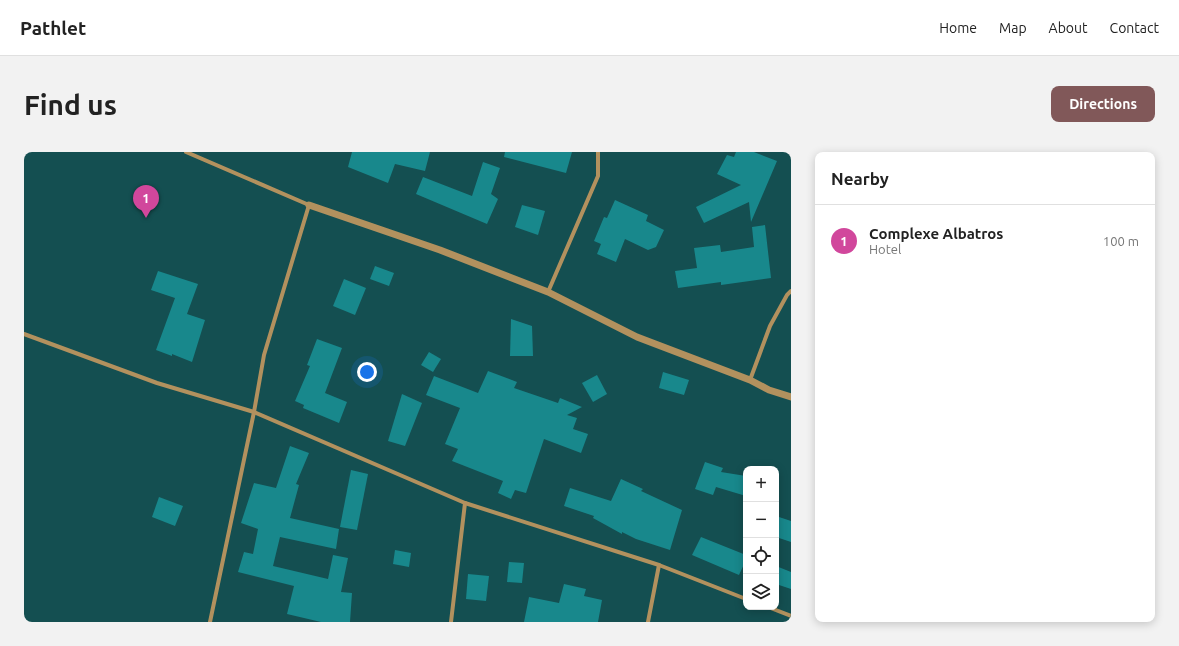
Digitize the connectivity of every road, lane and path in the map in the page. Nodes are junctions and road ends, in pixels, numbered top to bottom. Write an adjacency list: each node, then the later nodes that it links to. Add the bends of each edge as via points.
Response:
1 (186, 152): 3 (street)
2 (598, 152): 5 (street, via 598,176)
3 (309, 205): 5 (street, via 440,250); 9 (street, via 264,355)
4 (791, 291): 7 (street, via 770,326)
5 (548, 292): 7 (street, via 637,337)
6 (24, 334): 9 (street, via 157,383)
7 (750, 380): 8 (street)
8 (791, 397)
9 (254, 412): 10 (street); 15 (street)
10 (465, 503): 11 (street); 16 (street)
11 (659, 566): 12 (street); 17 (street)
12 (743, 598)
13 (776, 610): 14 (street)
14 (791, 616)
15 (210, 622)
16 (451, 622)
17 (648, 622)

